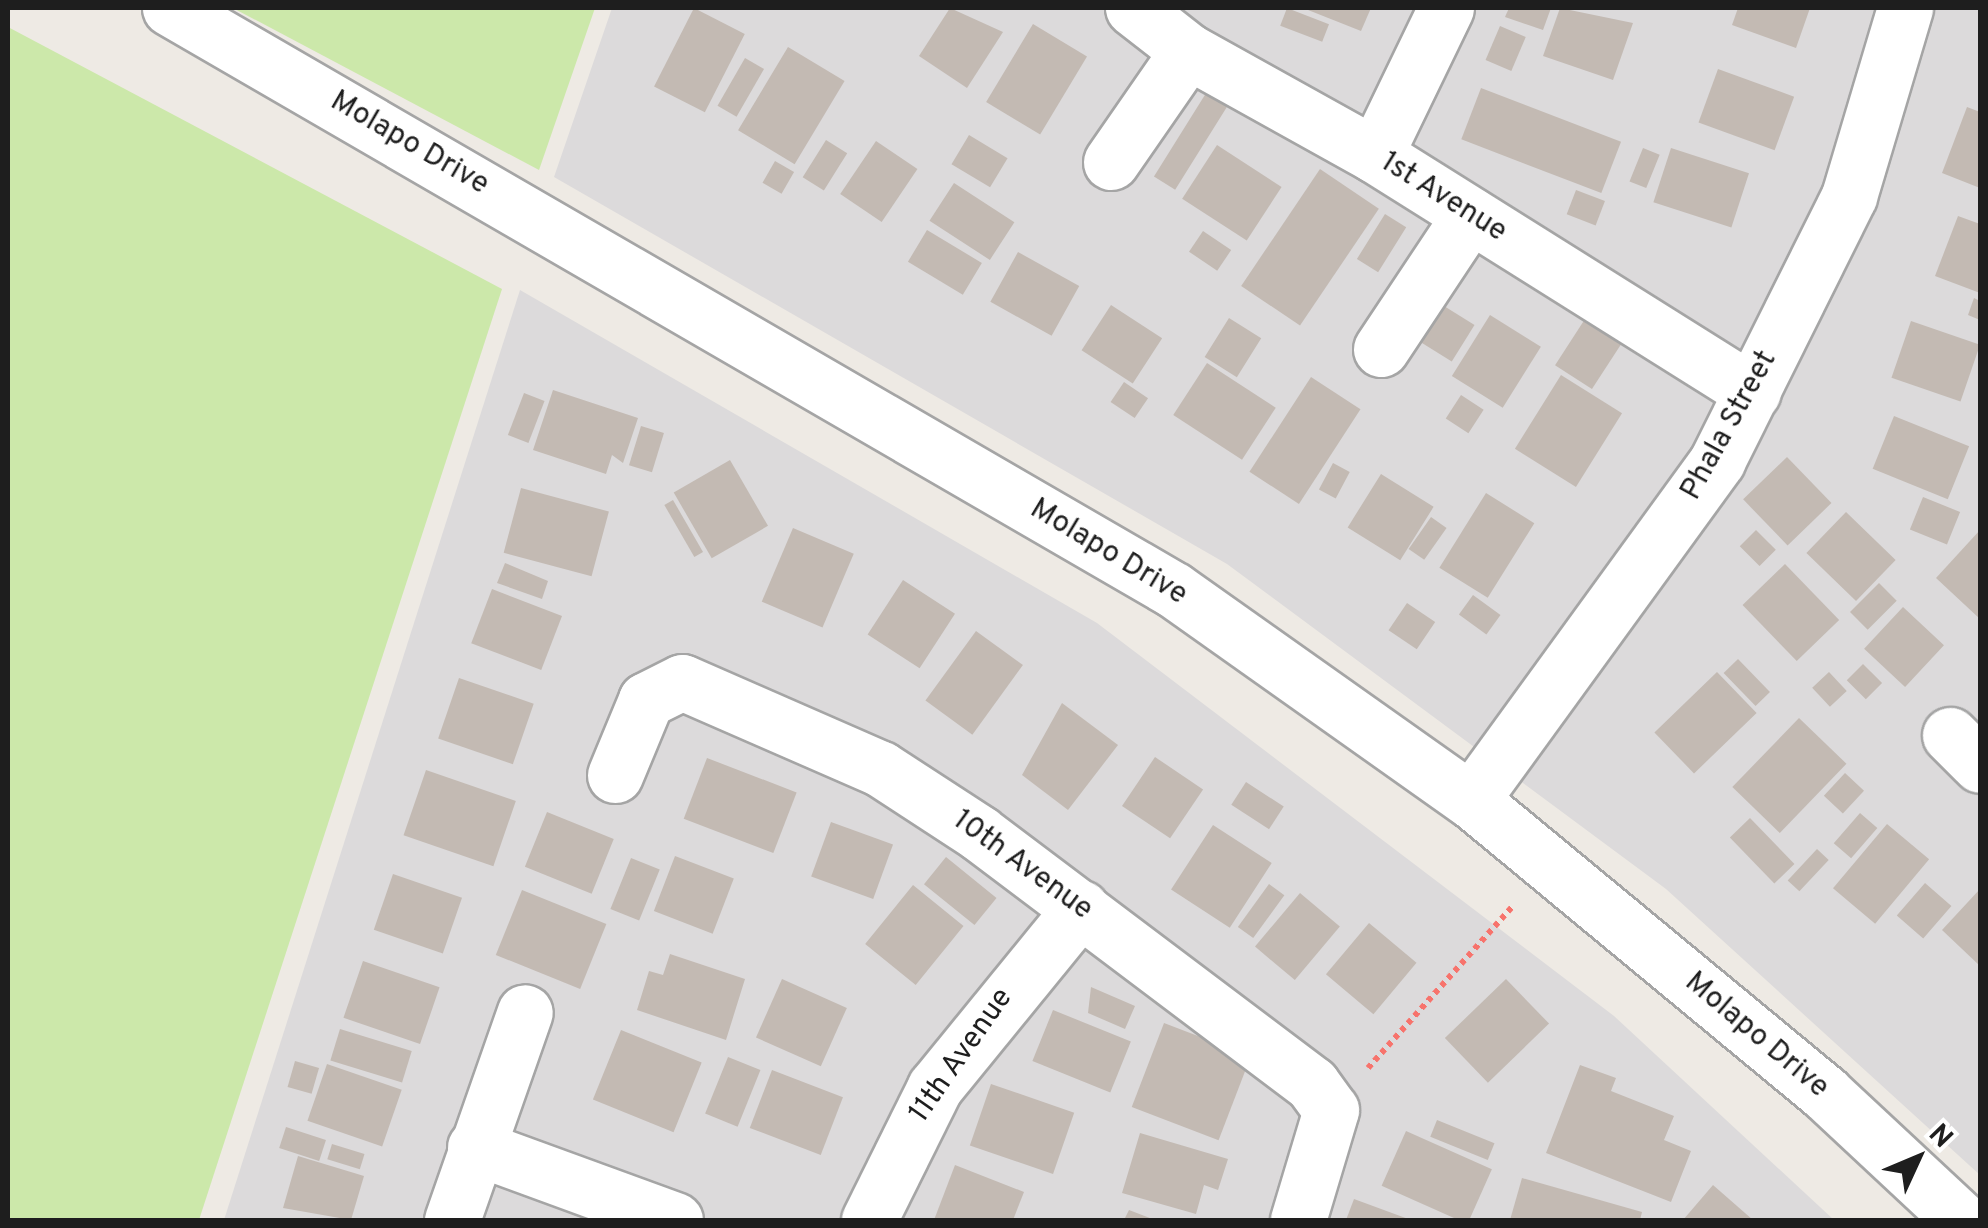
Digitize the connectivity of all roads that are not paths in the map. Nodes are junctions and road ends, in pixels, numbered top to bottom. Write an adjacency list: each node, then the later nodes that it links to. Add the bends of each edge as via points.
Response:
1 (170, 8): 12 (street, Molapo Drive, via 1174,590)
2 (1133, 8): 5 (street, 1st Avenue)
3 (1446, 8): 6 (street)
4 (1905, 8): 10 (street, Phala Street, via 1848,196)
5 (1188, 51): 6 (street, 1st Avenue); 7 (street)
6 (1375, 155): 8 (street, 1st Avenue)
7 (1111, 162)
8 (1470, 216): 9 (street); 10 (street, 1st Avenue)
9 (1380, 349)
10 (1752, 392): 12 (street, Phala Street, via 1645,566)
11 (615, 775): 13 (street, 10th Avenue, via 646,700 666,685 699,686 880,769)
12 (1471, 800): 20 (street, Molapo Drive, via 1825,1092)
13 (1082, 908): 18 (street, 11th Avenue, via 1000,996 935,1087); 19 (street, 10th Avenue, via 1278,1052 1330,1110)
14 (525, 1012): 15 (street)
15 (475, 1147): 16 (street); 17 (street)
16 (452, 1220)
17 (675, 1220)
18 (869, 1220)
19 (1298, 1220)
20 (1960, 1220)

